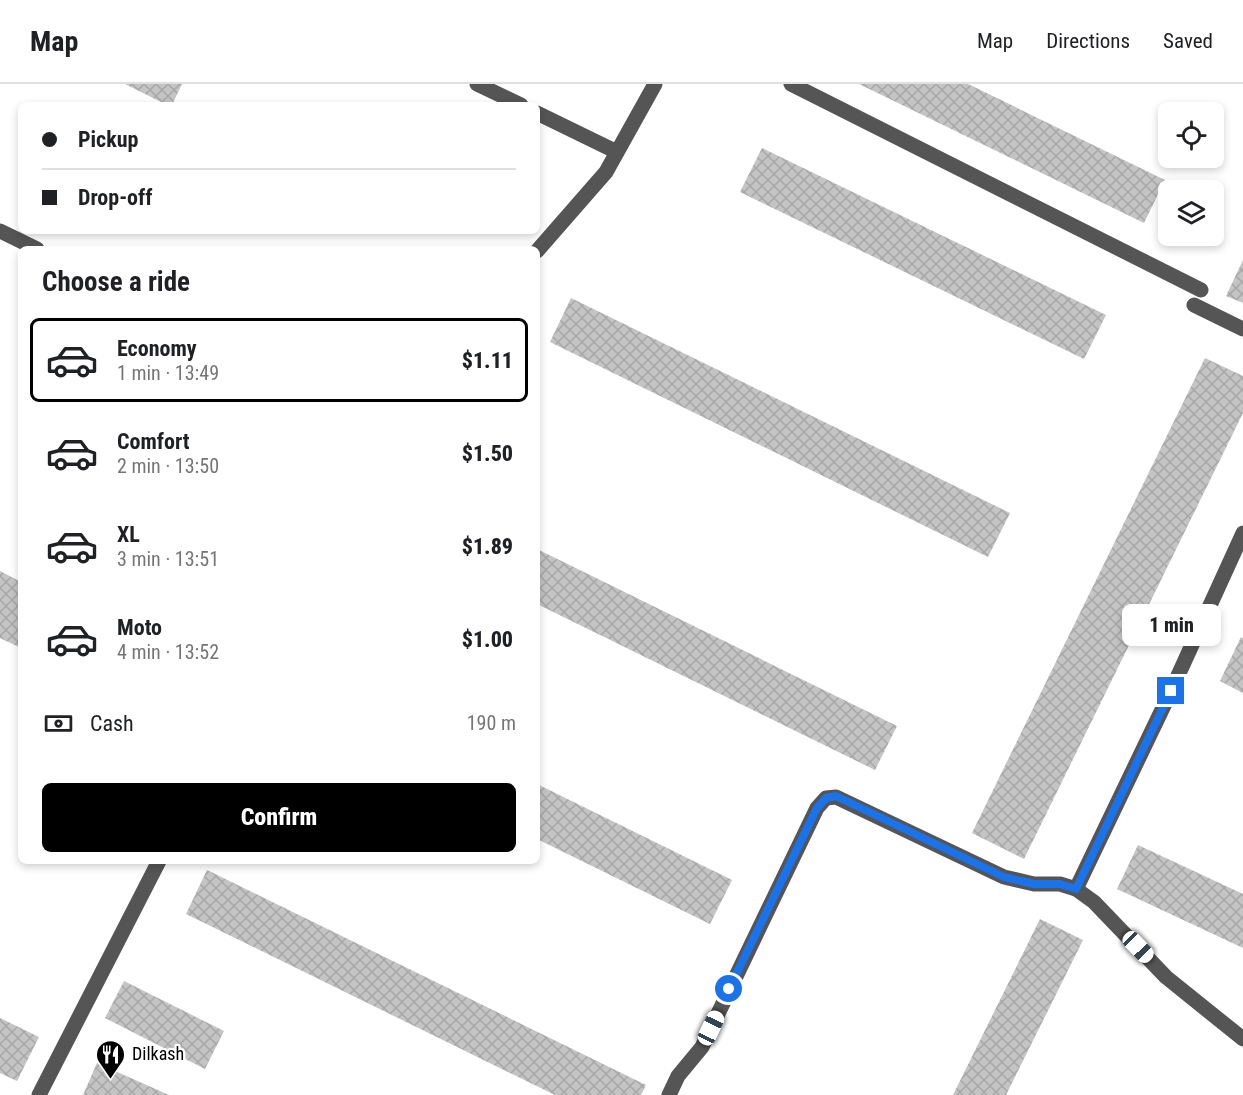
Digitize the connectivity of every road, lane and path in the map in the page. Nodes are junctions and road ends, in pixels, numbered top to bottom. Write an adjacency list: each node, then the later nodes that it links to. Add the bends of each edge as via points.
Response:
1 (477, 84): 4 (street)
2 (655, 84): 6 (street)
3 (791, 84): 10 (street)
4 (515, 102)
5 (540, 114): 6 (street)
6 (617, 152): 9 (street, via 606,172)
7 (0, 231): 8 (street)
8 (31, 246)
9 (540, 247)
10 (1202, 290)
11 (1194, 305): 12 (street)
12 (1243, 329)
13 (1243, 533): 15 (street)
14 (157, 864): 17 (street)
15 (1076, 889): 16 (street, via 1094,902 1166,977); 18 (street, via 1004,877 836,796 826,798 817,808 702,1047 678,1076)
16 (1243, 1039)
17 (39, 1095)
18 (669, 1095)

